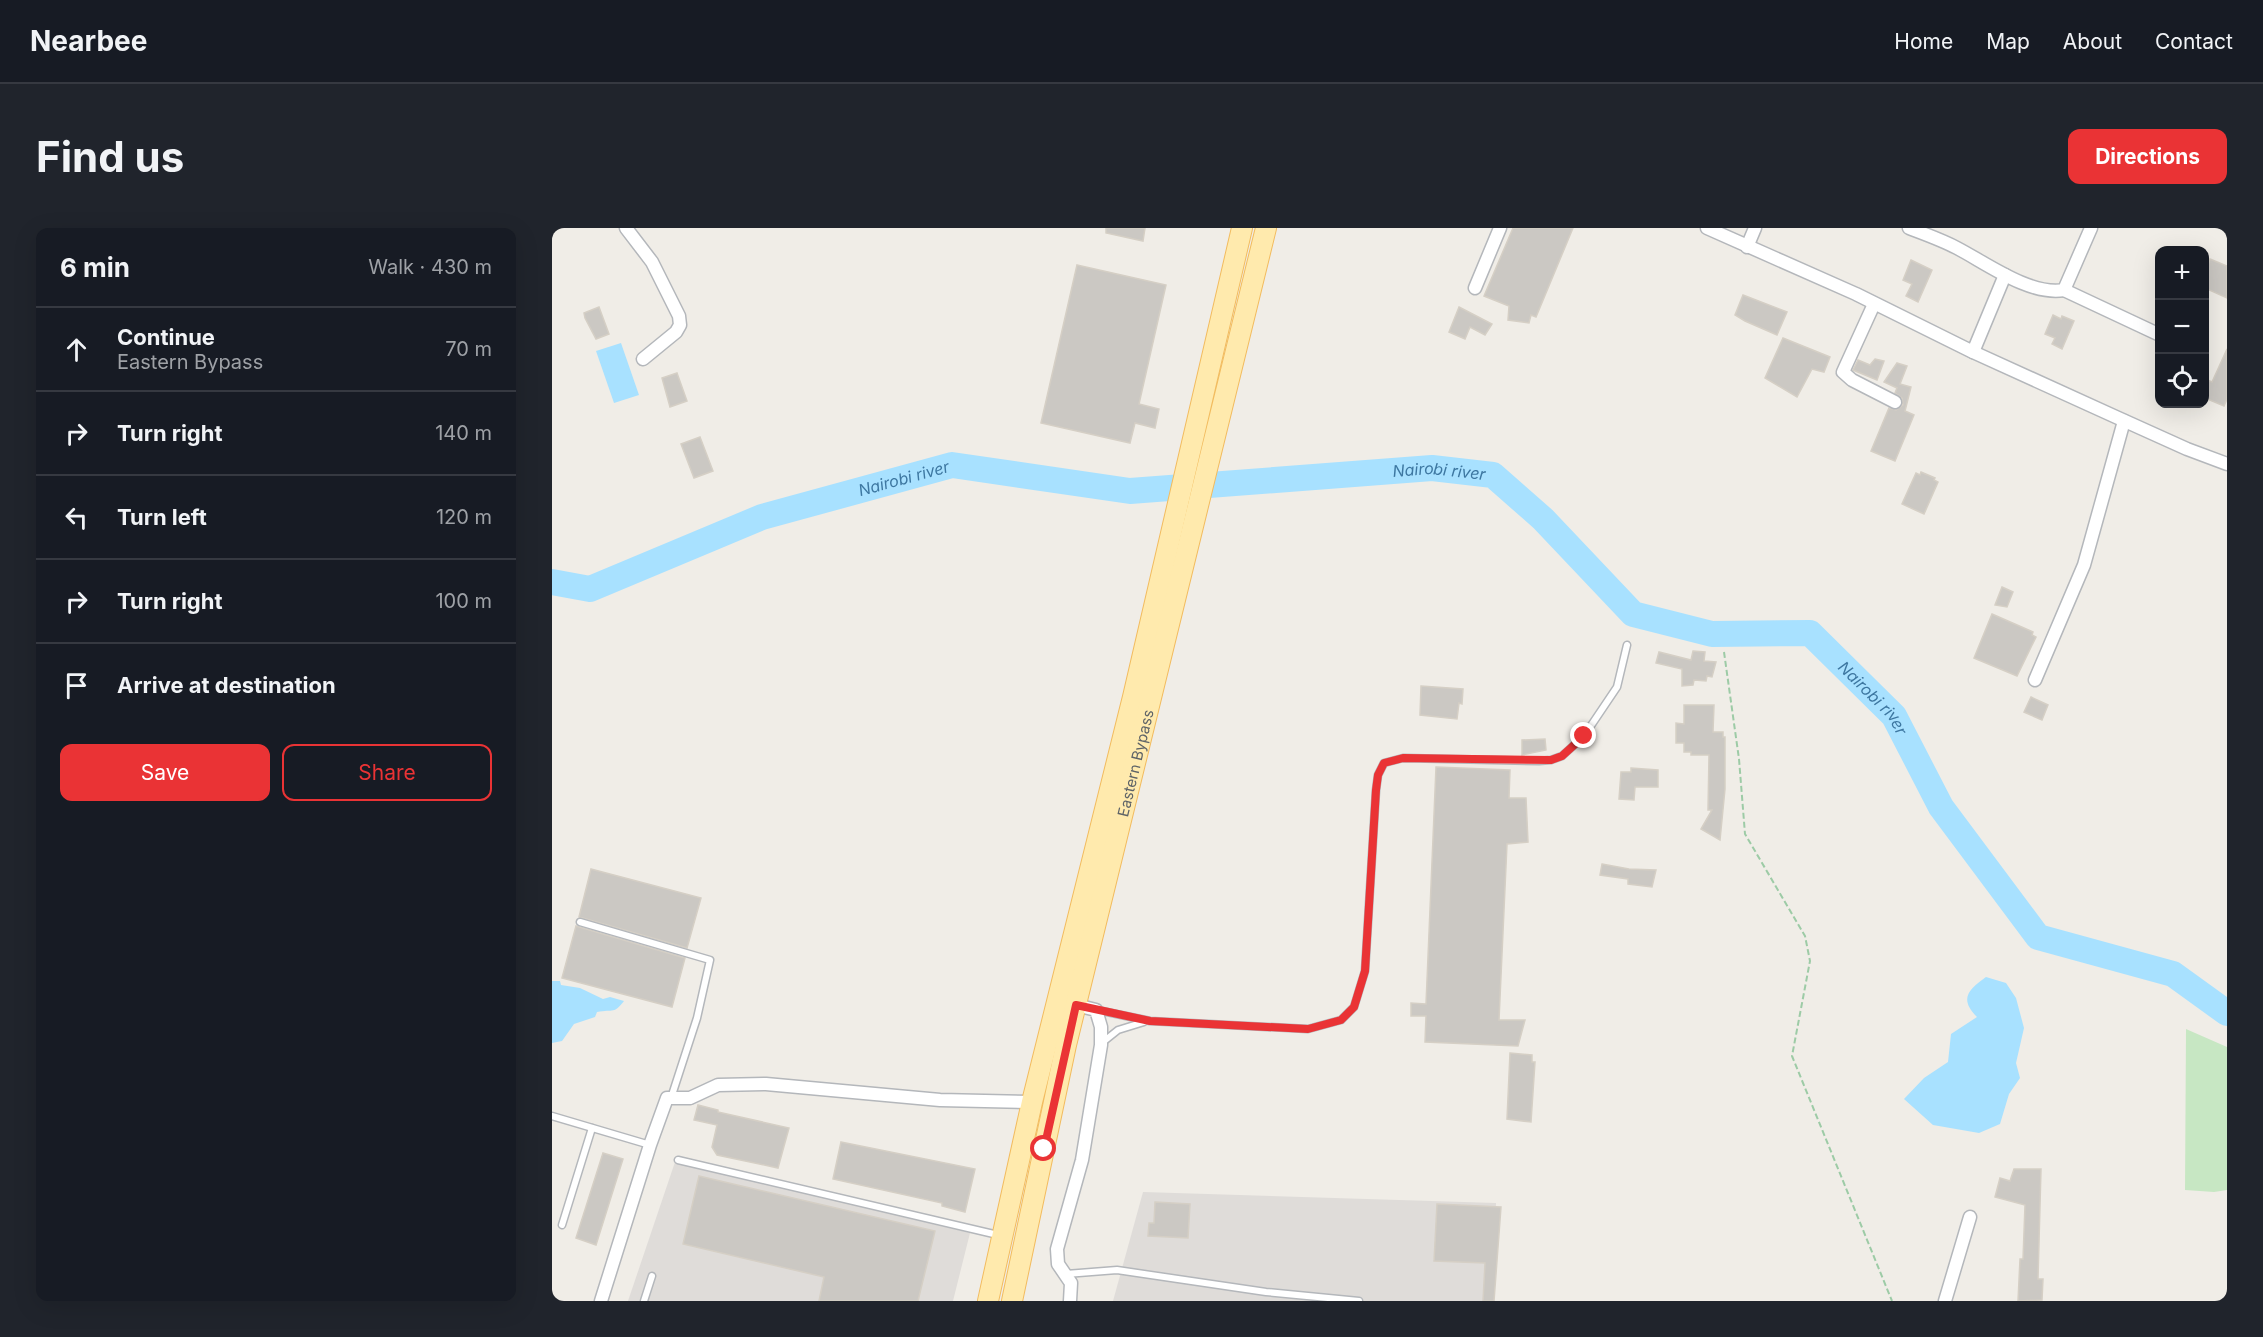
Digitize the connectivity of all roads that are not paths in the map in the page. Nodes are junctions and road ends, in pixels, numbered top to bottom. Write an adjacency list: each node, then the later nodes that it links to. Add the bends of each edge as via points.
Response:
1 (626, 228): 16 (street, via 652,262 680,325)
2 (1242, 228): 20 (main road, Eastern Bypass, via 1193,438)
3 (1266, 228): 20 (main road, Eastern Bypass, via 1217,430)
4 (1500, 228): 11 (street)
5 (1707, 228): 9 (street)
6 (1755, 228): 9 (street)
7 (1909, 228): 10 (street, via 1954,246)
8 (2091, 228): 12 (street)
9 (1747, 247): 13 (street)
10 (2005, 275): 12 (street, via 2047,291); 15 (street)
11 (1475, 288)
12 (2064, 290): 14 (street)
13 (1874, 304): 15 (street); 17 (street, via 1843,372)
14 (2155, 333)
15 (1973, 352): 18 (street)
16 (643, 359)
17 (1895, 402)
18 (2124, 421): 19 (street, via 2187,449); 22 (street, via 2084,565)
19 (2226, 460)
20 (1183, 529): 24 (main road, Eastern Bypass); 29 (main road, Eastern Bypass)
21 (1627, 645): 26 (lane, via 1617,687 1584,736 1562,756 1551,760 1403,758 1384,763 1376,790 1365,971 1354,1007 1341,1020 1308,1029)
22 (2035, 680)
23 (580, 922): 28 (lane, via 710,960 698,1018 672,1095)
24 (1076, 1005): 25 (street); 42 (main road, Eastern Bypass)
25 (1096, 1010): 26 (lane); 27 (street)
26 (1150, 1021): 27 (lane, via 1118,1030)
27 (1101, 1045): 37 (street, via 1082,1160 1057,1249 1058,1264)
28 (667, 1098): 29 (street, via 690,1098 718,1084 766,1084 940,1100); 32 (street)
29 (1032, 1102): 36 (main road, Eastern Bypass)
30 (552, 1116): 31 (lane)
31 (592, 1128): 32 (lane); 35 (lane)
32 (650, 1145): 39 (street)
33 (678, 1160): 36 (lane)
34 (1970, 1217): 45 (street)
35 (562, 1225)
36 (1002, 1236): 41 (main road, Eastern Bypass)
37 (1065, 1274): 43 (street, via 1071,1283); 44 (lane, via 1117,1270)
38 (652, 1276): 40 (lane)
39 (601, 1301)
40 (644, 1301)
41 (988, 1301)
42 (1012, 1301)
43 (1070, 1301)
44 (1359, 1301)
45 (1945, 1301)

